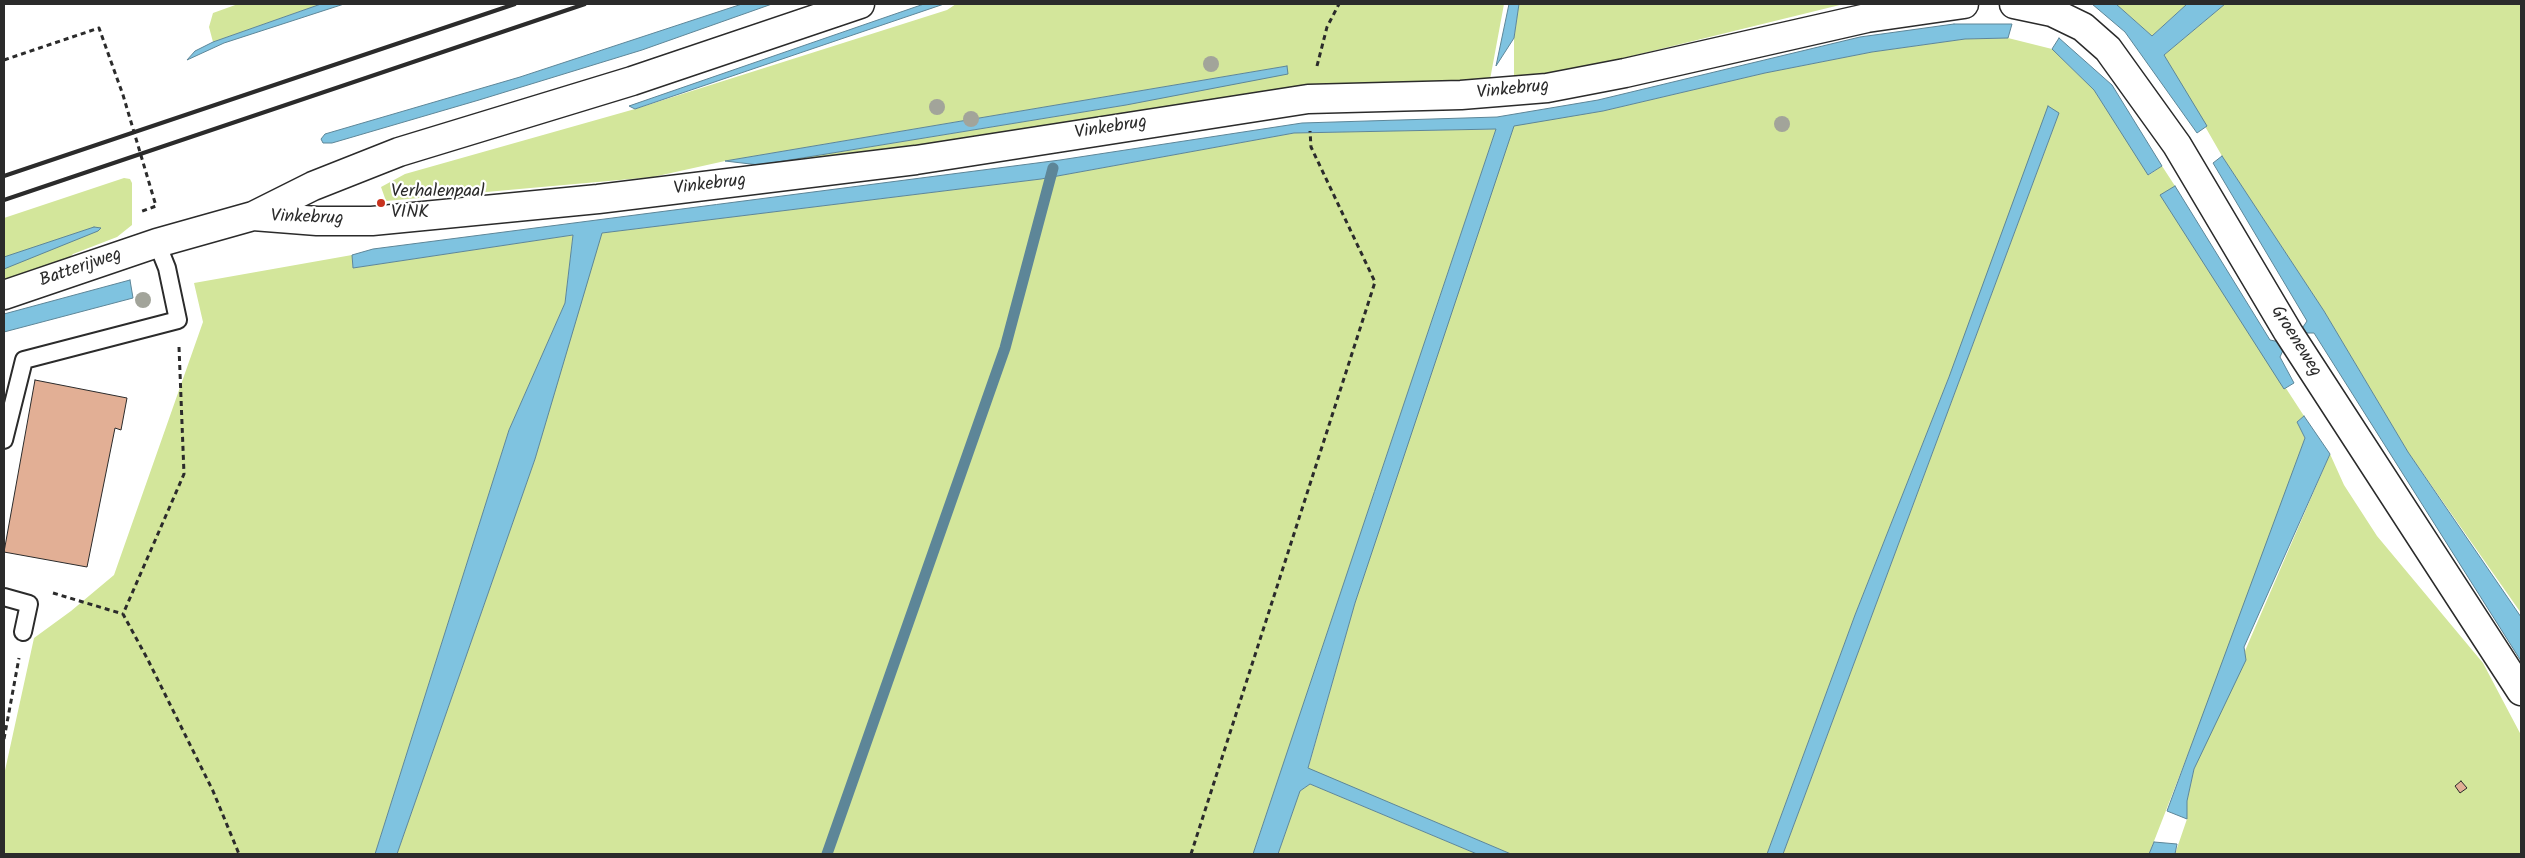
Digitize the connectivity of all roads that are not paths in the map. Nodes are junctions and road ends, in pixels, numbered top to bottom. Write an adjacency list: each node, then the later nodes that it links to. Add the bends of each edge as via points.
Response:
1 (860, 4): 4 (street, Vinkebrug, via 632,81 370,162)
2 (1964, 4): 4 (street, Vinkebrug, via 1867,18 1624,74 1547,88 1469,95 1308,99 916,160 598,200 372,221)
3 (2014, 4): 10 (street, Groeneweg, via 2052,12 2083,27 2108,49 2177,146 2288,332)
4 (252, 216): 5 (street, Vinkebrug)
5 (157, 243): 6 (street, Batterijweg); 7 (lane, via 167,268 178,320 24,360)
6 (4, 295)
7 (4, 440)
8 (4, 597): 9 (lane, via 29,604)
9 (24, 632)
10 (2521, 690)

